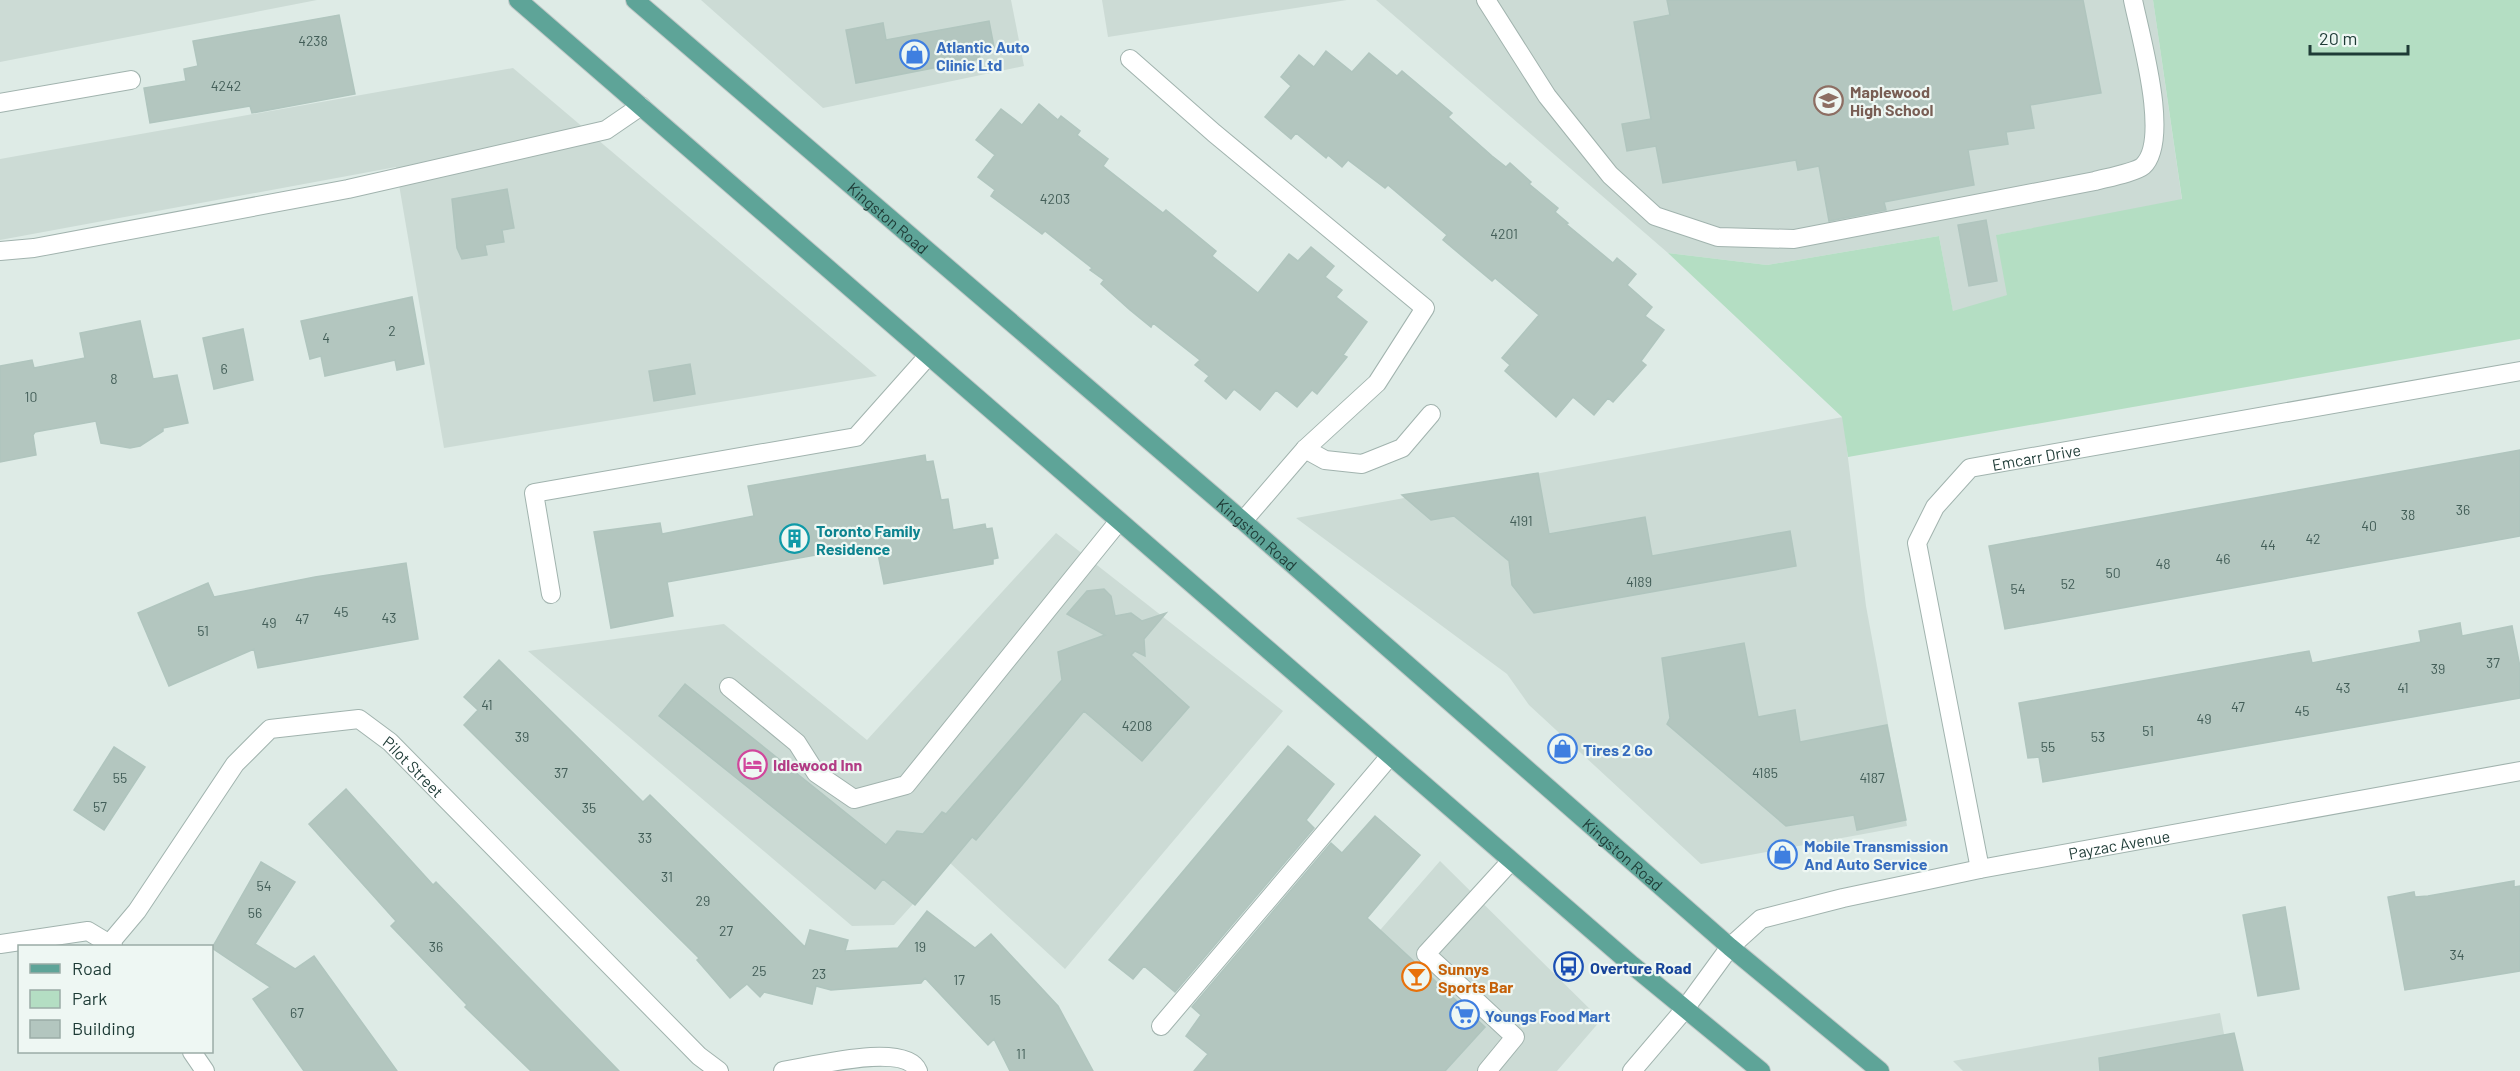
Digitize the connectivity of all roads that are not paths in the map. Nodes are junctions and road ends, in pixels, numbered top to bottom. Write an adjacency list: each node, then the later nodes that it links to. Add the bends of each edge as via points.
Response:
1 (518, 0): 8 (main road)
2 (635, 0): 15 (main road, Kingston Road)
3 (1486, 0): 4 (street, via 1554,105 1610,176 1655,216 1719,237 1794,239 2095,181 2142,167 2154,151 2156,116)
4 (2133, 0)
5 (1130, 59): 13 (street, via 1425,308 1377,383)
6 (131, 80): 7 (street)
7 (0, 103)
8 (641, 106): 9 (street, via 606,130 359,187 34,248); 10 (main road)
9 (0, 251)
10 (928, 356): 14 (main road); 16 (street, via 856,437 534,493)
11 (2520, 371): 21 (street, Emcarr Drive, via 1970,468 1935,507 1917,543)
12 (1431, 414): 13 (street, via 1402,448 1362,464 1325,460)
13 (1305, 449): 15 (street)
14 (1119, 521): 17 (street, via 906,785 854,799 816,773 797,743); 18 (main road)
15 (1243, 521): 24 (main road, Kingston Road)
16 (552, 594)
17 (729, 687)
18 (1390, 756): 20 (main road); 26 (street)
19 (2520, 771): 21 (street, Payzac Avenue)
20 (1511, 861): 25 (main road); 32 (street, via 1426,954 1515,1037)
21 (1980, 869): 24 (street, Payzac Avenue, via 1761,919)
22 (0, 944): 23 (street, via 88,931)
23 (111, 945): 29 (street, Pilot Street, via 236,764 270,729 359,719 390,742 699,1056)
24 (1730, 947): 25 (street); 35 (main road, Kingston Road)
25 (1684, 1010): 33 (street); 34 (main road)
26 (1161, 1026)
27 (193, 1053): 28 (street)
28 (205, 1071)
29 (719, 1071)
30 (783, 1071): 31 (street, via 900,1056)
31 (918, 1071)
32 (1487, 1071)
33 (1632, 1071)
34 (1761, 1071)
35 (1880, 1071)

